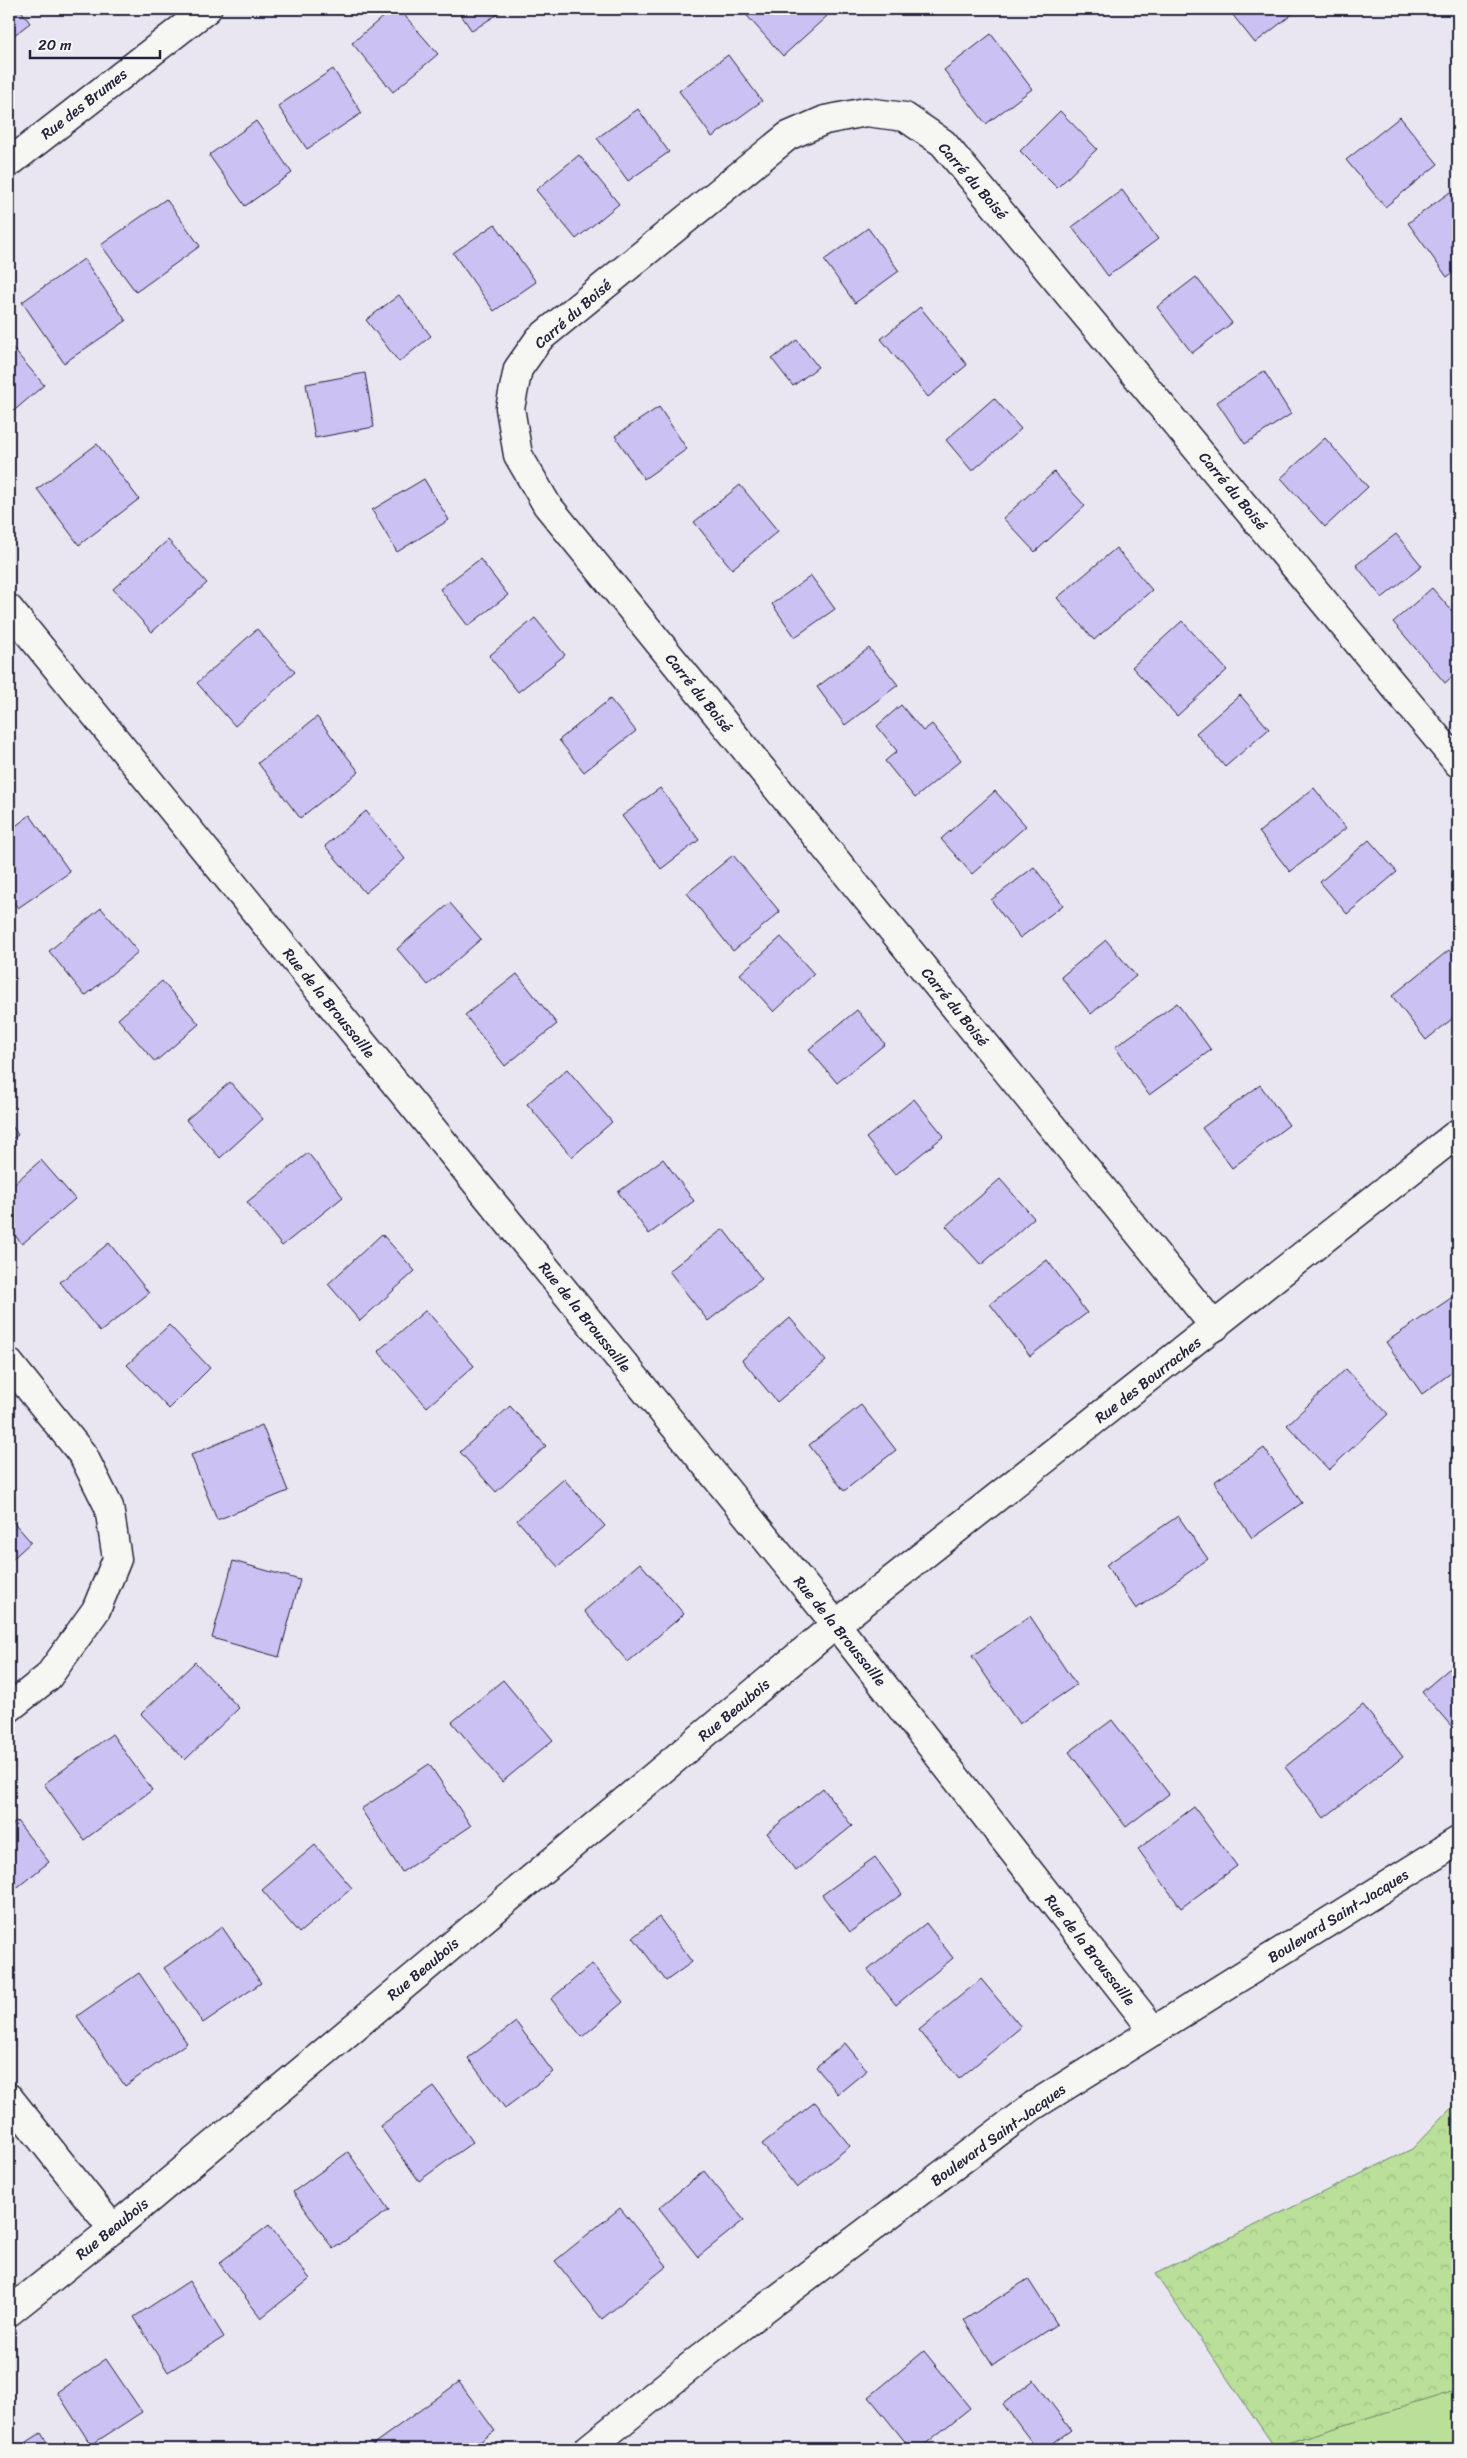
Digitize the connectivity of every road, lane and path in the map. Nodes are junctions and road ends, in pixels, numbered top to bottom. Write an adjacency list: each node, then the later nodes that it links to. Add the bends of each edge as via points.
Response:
1 (207, 9): 2 (street, Rue des Brumes)
2 (9, 163)
3 (9, 609): 8 (street, Rue de la Broussaille)
4 (1458, 763): 6 (street, Carré du Boisé, via 943,143 905,117 866,112 825,120 788,136 539,340 518,368 510,408 518,455 547,505)
5 (1458, 1133): 6 (street, Rue des Bourraches)
6 (1215, 1327): 8 (street, Rue des Bourraches)
7 (9, 1363): 9 (street, via 83,1455 109,1508 117,1559 96,1610 48,1677)
8 (836, 1625): 11 (street, Rue de la Broussaille); 13 (street, Rue Beaubois)
9 (9, 1708)
10 (1458, 1841): 11 (street, Boulevard Saint-Jacques)
11 (1154, 2031): 15 (street, Boulevard Saint-Jacques, via 1033,2106 724,2340)
12 (9, 2098): 13 (street)
13 (113, 2229): 14 (street, Rue Beaubois)
14 (9, 2312)
15 (588, 2449)

